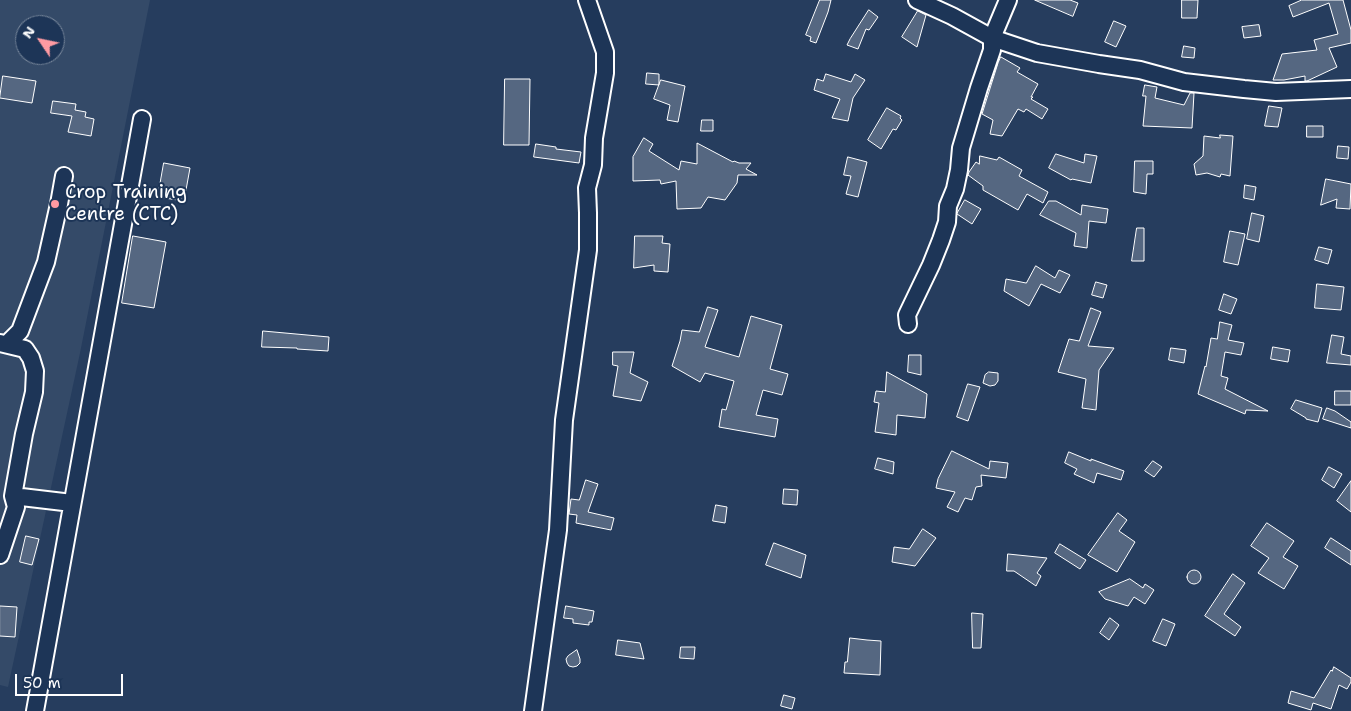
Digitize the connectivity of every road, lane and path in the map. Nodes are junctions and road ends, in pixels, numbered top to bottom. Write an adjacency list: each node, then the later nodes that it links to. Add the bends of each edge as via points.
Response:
1 (587, 0): 14 (street, via 606,52 605,72 587,188 588,250 564,420 558,530)
2 (917, 0): 4 (street)
3 (1008, 0): 4 (street)
4 (992, 38): 5 (street, via 1038,53 1140,70 1184,82 1276,92); 8 (street, via 992,50 961,148 947,222 907,315)
5 (1351, 89)
6 (142, 119): 11 (street)
7 (64, 176): 9 (street, via 46,262 20,331)
8 (908, 324)
9 (4, 343): 10 (street, via 25,349 35,370 34,392)
10 (13, 496): 11 (street); 12 (street, via 16,507)
11 (72, 503): 13 (street)
12 (0, 555)
13 (35, 711)
14 (533, 711)

